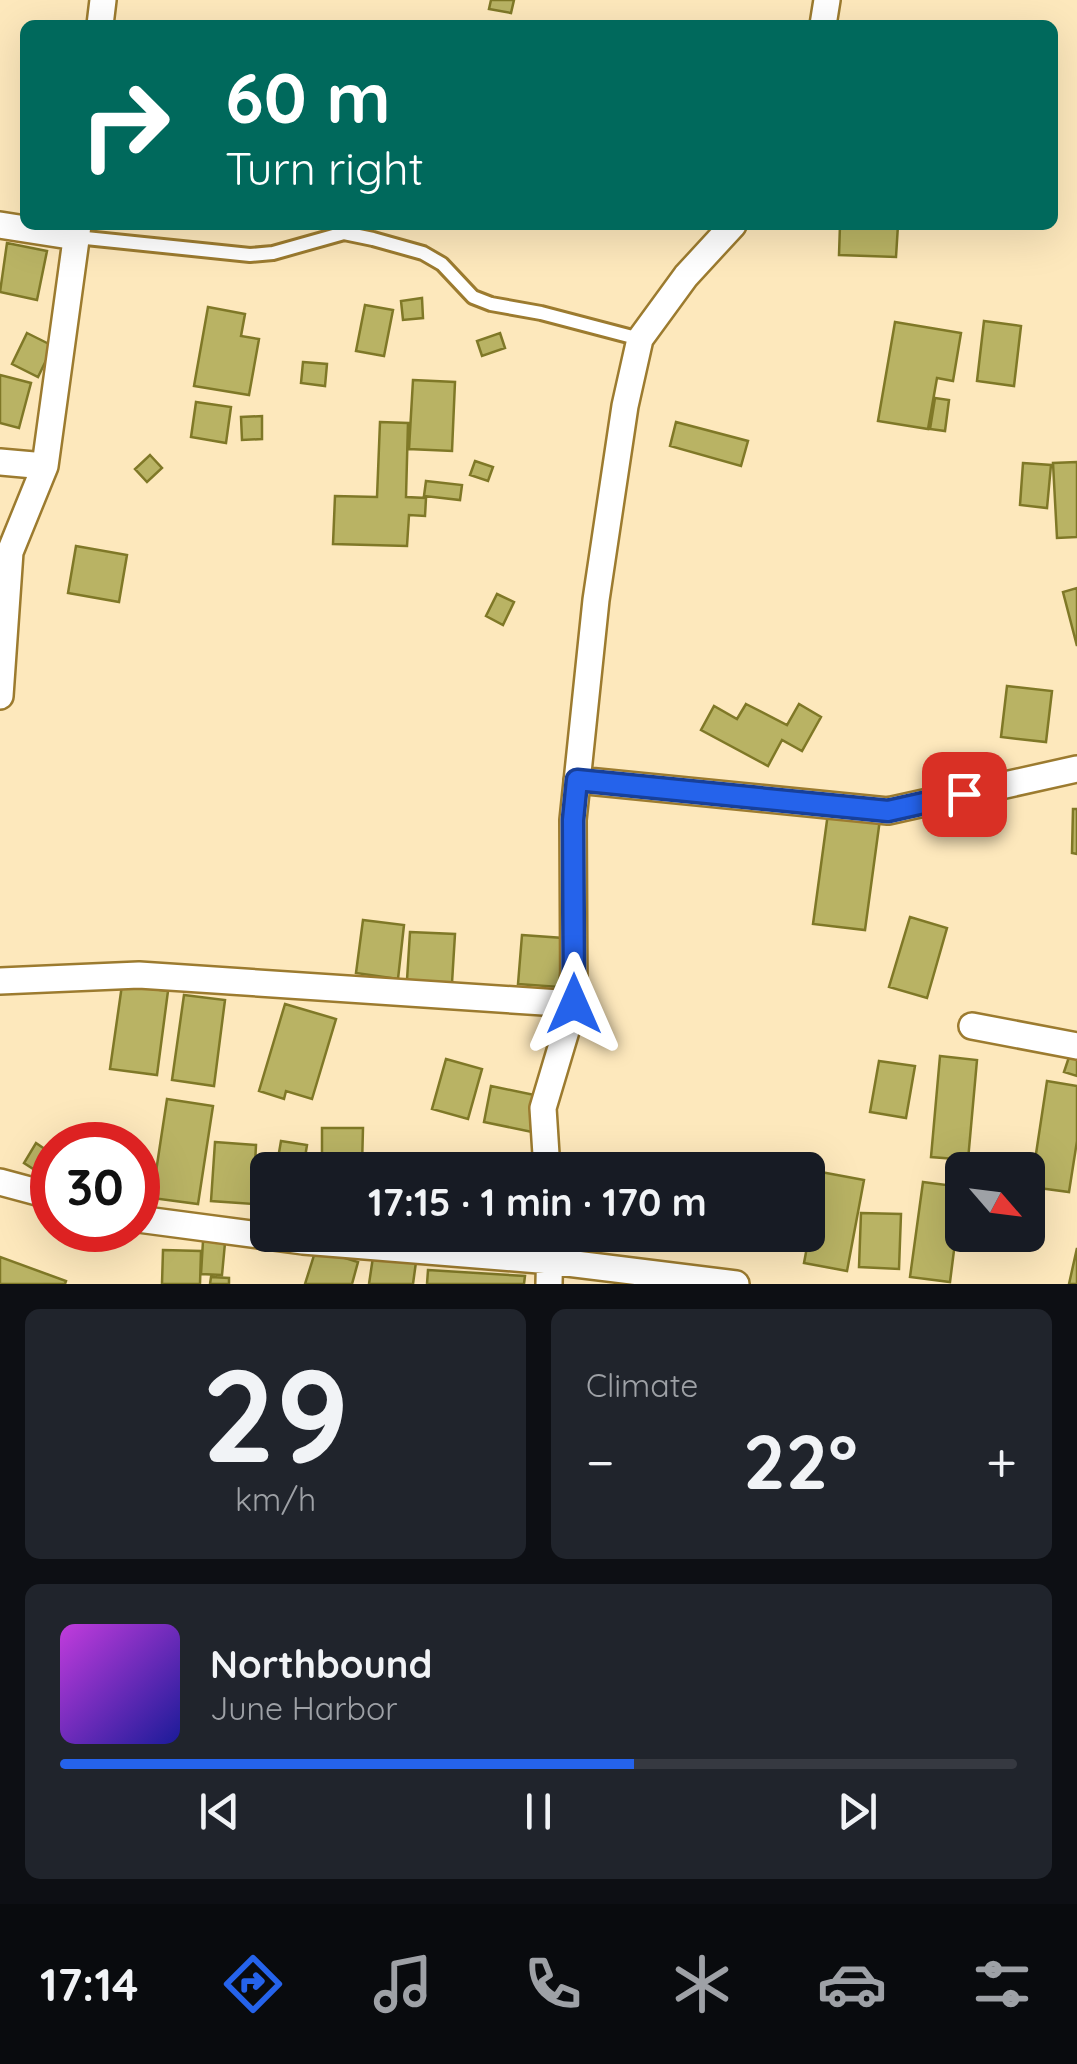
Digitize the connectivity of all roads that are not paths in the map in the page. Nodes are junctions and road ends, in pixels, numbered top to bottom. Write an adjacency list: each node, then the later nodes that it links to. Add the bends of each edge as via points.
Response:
1 (729, 230): 3 (street)
2 (77, 231): 3 (lane, via 250,255 344,233 423,254 473,297 491,304); 5 (street)
3 (640, 339): 8 (street, via 596,600)
4 (0, 462): 5 (street)
5 (45, 466): 6 (street, via 10,552)
6 (0, 696)
7 (1077, 769): 8 (street, via 888,811)
8 (577, 780): 10 (street)
9 (0, 982): 10 (street, via 139,975)
10 (574, 1004): 13 (street, via 543,1108)
11 (972, 1026): 12 (street)
12 (1077, 1046)
13 (546, 1152)
14 (0, 1182): 15 (street)
15 (30, 1190)
16 (160, 1222): 17 (street)
17 (550, 1273): 18 (street)
18 (736, 1284)

